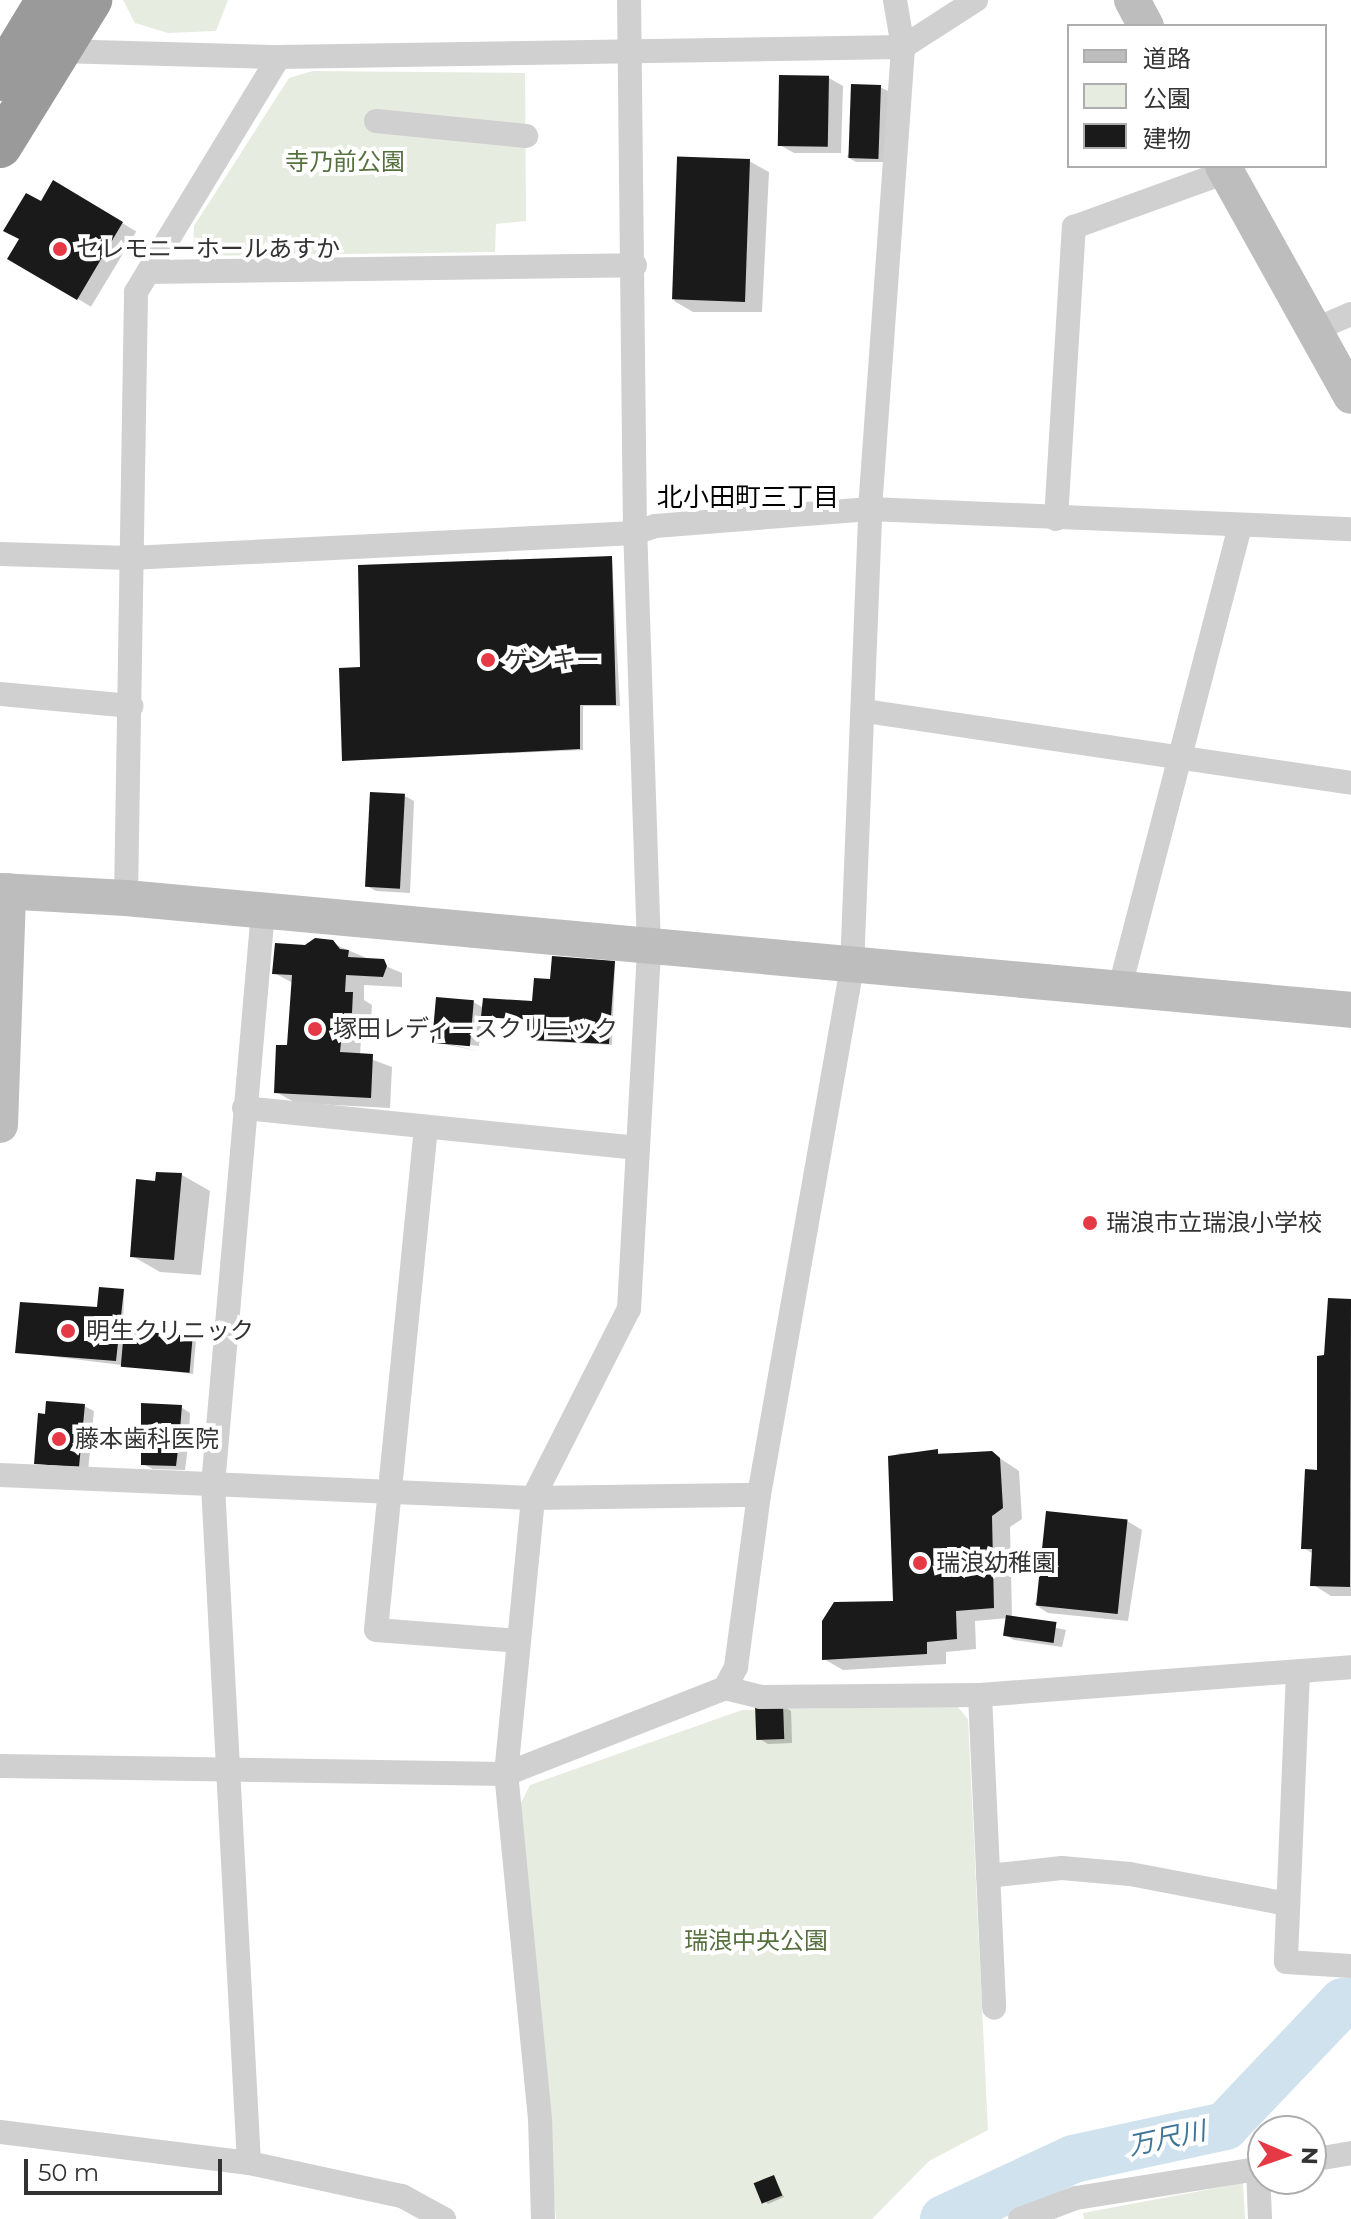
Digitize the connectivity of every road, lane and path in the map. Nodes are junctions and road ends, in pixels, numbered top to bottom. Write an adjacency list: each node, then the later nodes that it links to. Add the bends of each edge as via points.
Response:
1 (48, 0): 12 (highway)
2 (90, 0): 9 (highway)
3 (629, 0): 10 (street)
4 (895, 0): 8 (street)
5 (976, 0): 8 (street)
6 (1132, 0): 7 (street)
7 (1145, 24)
8 (903, 47): 10 (street); 22 (street)
9 (58, 51): 11 (street); 15 (highway)
10 (631, 55): 11 (street); 17 (street)
11 (279, 57): 18 (street)
12 (0, 79)
13 (376, 121): 14 (street)
14 (526, 136)
15 (0, 146)
16 (1224, 169): 20 (street); 23 (street, via 1074,227)
17 (635, 265): 18 (street); 26 (street)
18 (148, 272): 28 (street, via 136,292)
19 (1351, 314): 20 (street)
20 (1314, 330): 21 (street)
21 (1351, 396)
22 (870, 509): 23 (street); 26 (street, via 655,526); 31 (street)
23 (1056, 519): 24 (street)
24 (1240, 526): 25 (street); 32 (street)
25 (1351, 529)
26 (635, 533): 28 (street); 37 (street)
27 (0, 554): 28 (street)
28 (130, 558): 30 (street)
29 (0, 694): 30 (street)
30 (131, 706): 35 (street)
31 (865, 711): 32 (street); 38 (street)
32 (1178, 756): 33 (street); 39 (street)
33 (1351, 783)
34 (4, 891): 35 (street); 41 (street)
35 (126, 898): 36 (street)
36 (263, 911): 37 (street); 42 (street)
37 (649, 948): 38 (street); 44 (street)
38 (852, 967): 39 (street); 48 (street)
39 (1120, 987): 40 (street)
40 (1351, 1010)
41 (1, 1108)
42 (244, 1108): 43 (street); 46 (street)
43 (426, 1127): 44 (street); 47 (street)
44 (638, 1148): 49 (street, via 629,1309)
45 (0, 1475): 46 (street)
46 (213, 1485): 47 (street); 56 (street)
47 (390, 1491): 49 (street); 50 (street, via 376,1630)
48 (759, 1495): 49 (street); 53 (street, via 736,1667)
49 (533, 1498): 50 (street)
50 (519, 1641): 57 (street)
51 (1351, 1667): 52 (street)
52 (1298, 1672): 54 (street); 59 (street)
53 (725, 1688): 54 (street, via 760,1697); 57 (street)
54 (980, 1695): 58 (street)
55 (0, 1766): 56 (street)
56 (232, 1771): 57 (street); 65 (street)
57 (506, 1774): 69 (street, via 540,2119)
58 (988, 1876): 59 (street, via 1062,1868 1117,1873); 61 (street)
59 (1288, 1904): 60 (street, via 1286,1962)
60 (1351, 1966)
61 (994, 2008)
62 (0, 2132): 65 (street)
63 (1351, 2153): 64 (street)
64 (1327, 2157)
65 (249, 2163): 68 (street, via 402,2196)
66 (1247, 2170): 70 (street, via 1076,2198)
67 (1260, 2195): 71 (street)
68 (444, 2219)
69 (543, 2219)
70 (1020, 2219)
71 (1260, 2219)

